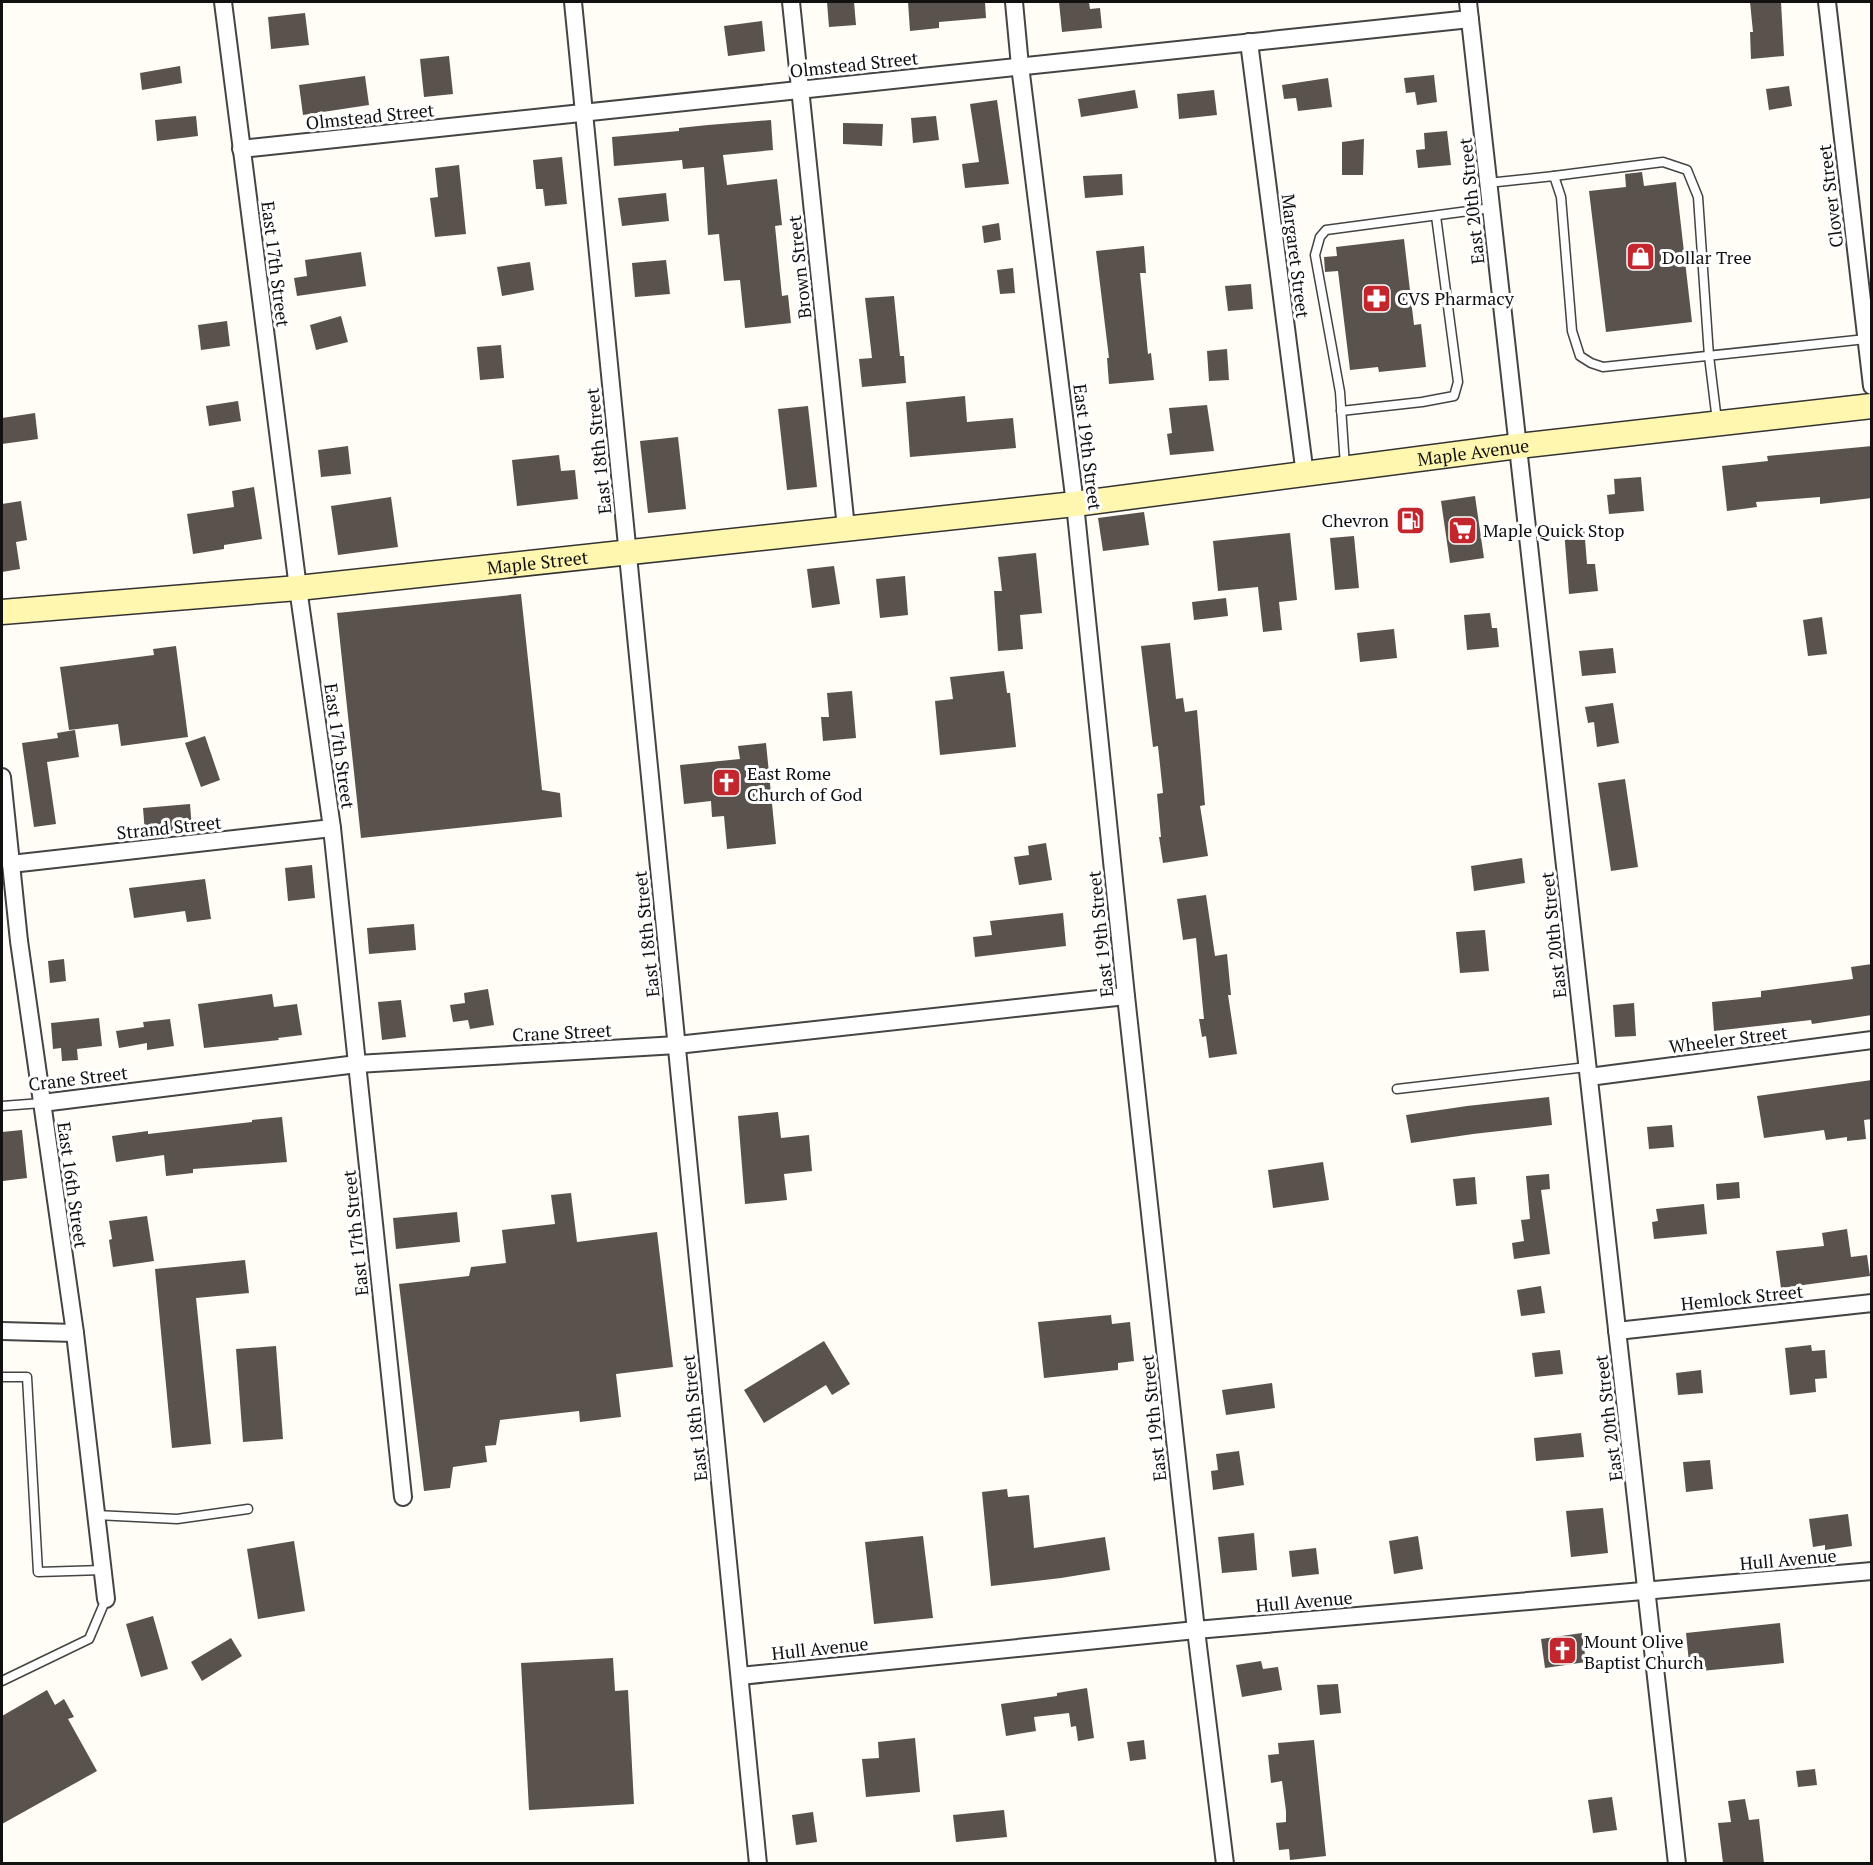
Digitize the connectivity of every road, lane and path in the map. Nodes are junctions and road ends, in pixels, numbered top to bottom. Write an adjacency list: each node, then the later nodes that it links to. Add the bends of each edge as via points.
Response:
1 (223, 2): 12 (street, East 17th Street)
2 (573, 2): 11 (street, East 18th Street)
3 (791, 2): 10 (street, Brown Street)
4 (1014, 2): 9 (street, East 19th Street)
5 (1468, 2): 7 (street, East 20th Street)
6 (1827, 2): 17 (street, Clover Street)
7 (1470, 19): 8 (street, Olmstead Street); 14 (street, East 20th Street)
8 (1249, 42): 9 (street, Olmstead Street); 25 (street, Margaret Street)
9 (1020, 66): 10 (street, Olmstead Street); 26 (street, East 19th Street)
10 (800, 90): 11 (street, Olmstead Street); 27 (street, Brown Street)
11 (584, 113): 12 (street, Olmstead Street); 28 (street, East 18th Street)
12 (241, 149): 29 (street, East 17th Street)
13 (1554, 176): 14 (lane); 18 (lane, via 1561,197 1572,331 1580,356 1603,367); 18 (lane, via 1663,162 1687,170 1698,197)
14 (1488, 183): 15 (street, East 20th Street)
15 (1491, 208): 16 (lane); 23 (street, East 20th Street)
16 (1436, 216): 21 (lane, via 1458,382 1454,396); 21 (lane, via 1326,230 1320,237 1315,255)
17 (1866, 339): 18 (lane); 19 (street, Clover Street)
18 (1710, 356): 22 (lane)
19 (1872, 386)
20 (1872, 406): 22 (main road, Maple Avenue)
21 (1341, 411): 24 (lane)
22 (1718, 424): 23 (main road, Maple Avenue)
23 (1518, 446): 24 (main road, Maple Avenue); 40 (street, East 20th Street)
24 (1345, 470): 25 (main road, Maple Avenue)
25 (1305, 475): 26 (main road, Maple Avenue)
26 (1075, 504): 27 (main road, Maple Street); 36 (street, East 19th Street)
27 (846, 528): 28 (main road, Maple Street)
28 (627, 552): 29 (main road, Maple Street); 38 (street, East 18th Street)
29 (298, 588): 30 (main road, Maple Street); 32 (street, East 17th Street)
30 (2, 612)
31 (2, 777): 33 (street, East 16th Street)
32 (332, 828): 33 (street, Strand Street); 39 (street, East 17th Street)
33 (10, 864): 34 (street, East 16th Street)
34 (19, 941): 35 (street); 42 (street, East 16th Street)
35 (2, 943)
36 (1126, 996): 38 (street, Crane Street); 56 (street, East 19th Street)
37 (1872, 1040): 40 (street, Wheeler Street)
38 (676, 1045): 39 (street, Crane Street); 57 (street, East 18th Street)
39 (357, 1064): 42 (street, Crane Street); 49 (street, East 17th Street)
40 (1588, 1072): 41 (lane); 46 (street, East 20th Street)
41 (1397, 1089)
42 (42, 1103): 43 (lane, Crane Street); 47 (street, East 16th Street)
43 (2, 1106)
44 (1872, 1302): 46 (street, Hemlock Street)
45 (2, 1330): 47 (street)
46 (1617, 1330): 54 (street, East 20th Street)
47 (75, 1333): 51 (street, East 16th Street)
48 (2, 1377): 52 (lane, via 27,1377 38,1572)
49 (403, 1497)
50 (248, 1509): 51 (lane, via 177,1519)
51 (96, 1515): 52 (street, East 16th Street)
52 (103, 1570): 55 (street, East 16th Street)
53 (1872, 1571): 54 (street, Hull Avenue)
54 (1648, 1591): 56 (street, Hull Avenue); 61 (street, East 20th Street)
55 (106, 1599): 58 (lane, via 89,1639)
56 (1196, 1630): 57 (street, Hull Avenue); 60 (street, East 19th Street)
57 (740, 1676): 59 (street, East 18th Street)
58 (2, 1681)
59 (758, 1863)
60 (1225, 1863)
61 (1677, 1863)

